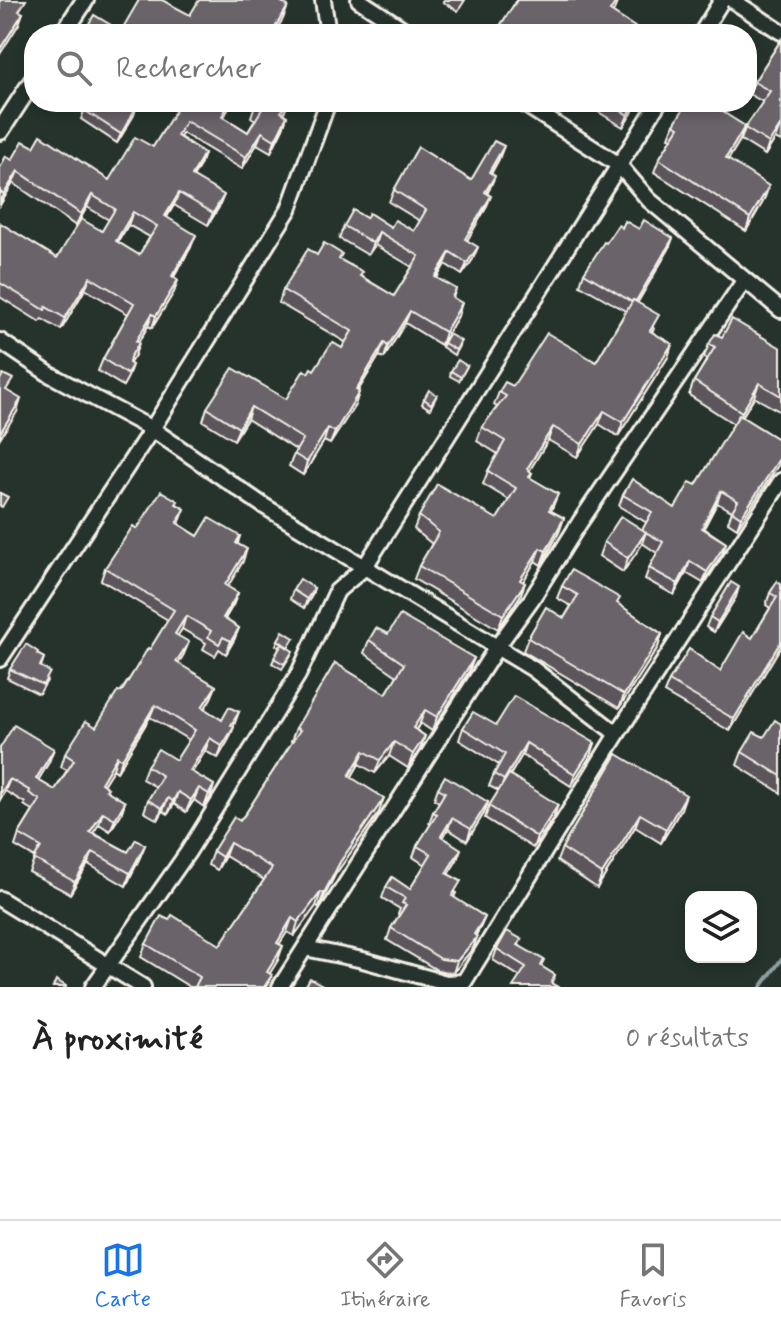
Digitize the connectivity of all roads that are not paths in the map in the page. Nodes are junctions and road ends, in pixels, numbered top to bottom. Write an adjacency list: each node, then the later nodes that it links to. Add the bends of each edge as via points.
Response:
1 (85, 0): 6 (street)
2 (323, 0): 7 (street)
3 (359, 0): 8 (street)
4 (722, 0): 9 (street)
5 (732, 0): 10 (street)
6 (69, 24)
7 (327, 24)
8 (396, 24)
9 (707, 24)
10 (781, 32)
11 (24, 94): 15 (street)
12 (324, 112): 20 (street, via 289,209)
13 (537, 112): 16 (street)
14 (653, 112): 16 (street)
15 (0, 131)
16 (619, 165): 17 (street, via 649,200); 22 (street)
17 (744, 281): 18 (street); 23 (street)
18 (781, 310)
19 (0, 341): 20 (street, via 49,374)
20 (152, 429): 22 (street); 24 (street)
21 (781, 481): 25 (street)
22 (364, 568): 23 (street); 28 (street, via 337,591 298,675)
23 (497, 647): 25 (street); 27 (street)
24 (0, 659)
25 (617, 734): 29 (street)
26 (0, 899): 28 (street)
27 (305, 948): 29 (street); 32 (street)
28 (110, 965): 30 (street); 31 (street)
29 (463, 985)
30 (93, 987)
31 (143, 987)
32 (280, 987)

